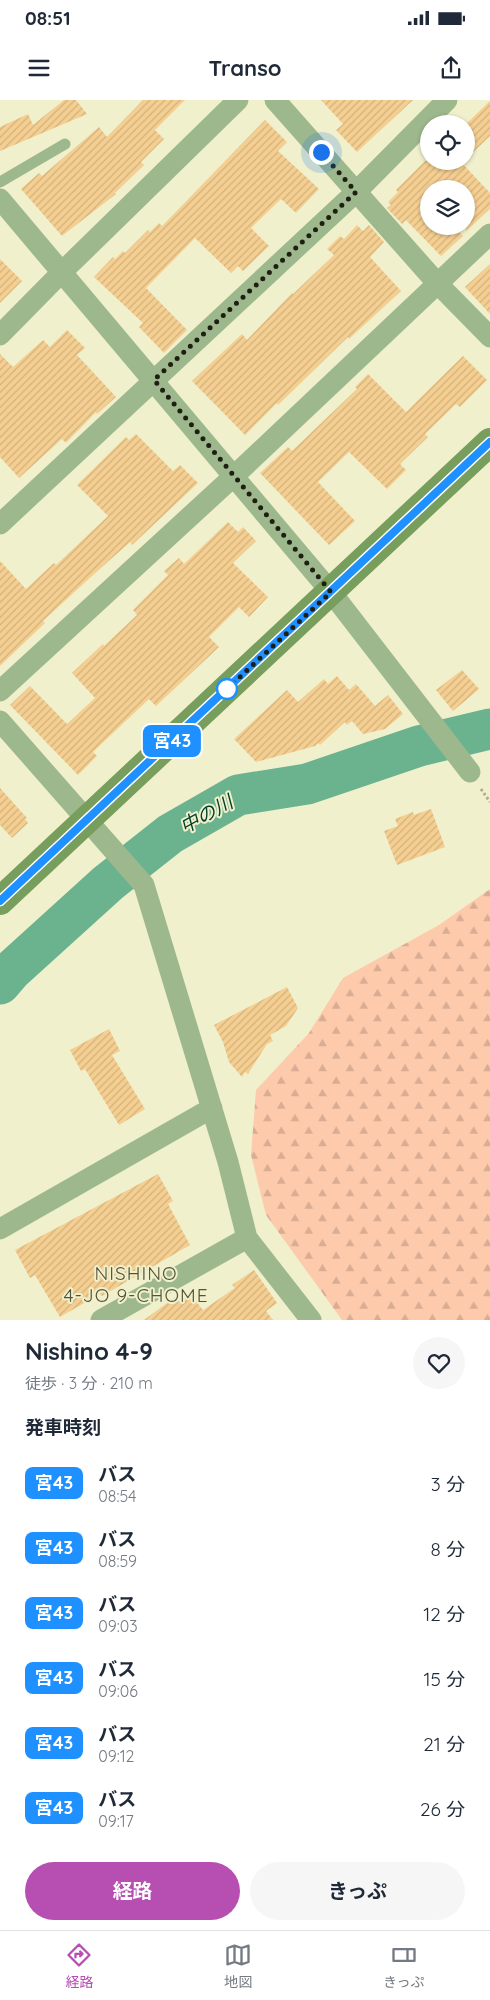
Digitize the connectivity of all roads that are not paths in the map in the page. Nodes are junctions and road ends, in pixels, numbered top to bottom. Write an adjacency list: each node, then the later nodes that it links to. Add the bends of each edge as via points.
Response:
1 (238, 100): 9 (street)
2 (274, 100): 6 (street)
3 (447, 100): 6 (street)
4 (65, 144): 5 (lane)
5 (0, 182)
6 (356, 192): 10 (street); 13 (street)
7 (0, 198): 9 (street)
8 (490, 234): 10 (street)
9 (62, 272): 11 (street); 13 (street)
10 (437, 283): 12 (street); 15 (street)
11 (0, 335)
12 (490, 337)
13 (154, 380): 15 (street); 16 (street)
14 (490, 442): 17 (street)
15 (234, 476): 17 (street); 18 (street)
16 (0, 524)
17 (331, 592): 20 (street); 21 (street)
18 (0, 690)
19 (0, 721): 21 (street)
20 (470, 772)
21 (87, 820): 22 (street); 23 (street, via 144,885)
22 (0, 901)
23 (212, 1108): 24 (street); 25 (street)
24 (0, 1229)
25 (247, 1238): 26 (street); 28 (street)
26 (129, 1314): 27 (street)
27 (101, 1320)
28 (311, 1320)

